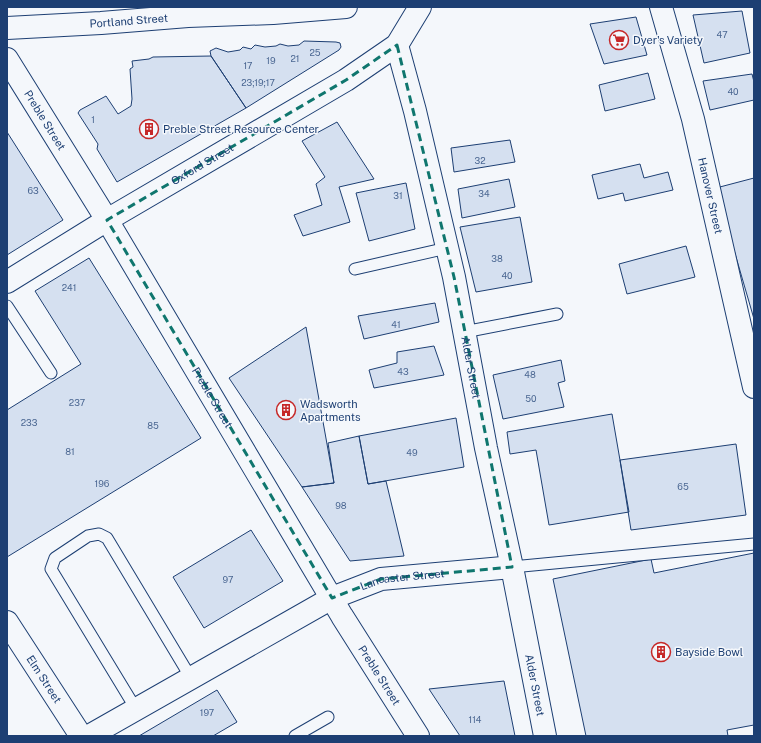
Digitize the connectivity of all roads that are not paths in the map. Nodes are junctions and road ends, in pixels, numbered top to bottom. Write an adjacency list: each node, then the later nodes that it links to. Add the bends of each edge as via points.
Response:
1 (346, 7): 4 (street, Portland Street, via 188,16)
2 (420, 7): 6 (street)
3 (660, 7): 16 (street, Hanover Street, via 693,119)
4 (130, 14): 5 (street, Portland Street, via 101,23)
5 (7, 28)
6 (397, 45): 8 (street, Oxford Street, via 346,80); 9 (street, Alder Street)
7 (7, 59): 8 (street, Preble Street)
8 (107, 220): 11 (street, Oxford Street); 19 (street, Preble Street)
9 (447, 248): 10 (lane); 14 (street, Alder Street)
10 (355, 269)
11 (7, 282)
12 (7, 306): 15 (lane)
13 (557, 314): 14 (lane)
14 (464, 332): 18 (street, Alder Street)
15 (51, 374)
16 (754, 387)
17 (754, 544): 18 (lane, Lancaster Street)
18 (512, 567): 19 (street, Lancaster Street, via 381,579); 28 (street, Alder Street)
19 (332, 598): 21 (street, Lancaster Street); 27 (street, Preble Street)
20 (7, 622): 24 (street, Elm Street)
21 (191, 678): 22 (street, Lancaster Street); 22 (lane, via 107,538 99,534 88,536 55,558 51,569)
22 (136, 709): 25 (street, Lancaster Street)
23 (328, 717): 26 (lane)
24 (81, 736)
25 (89, 736)
26 (295, 736)
27 (418, 736)
28 (545, 736)

